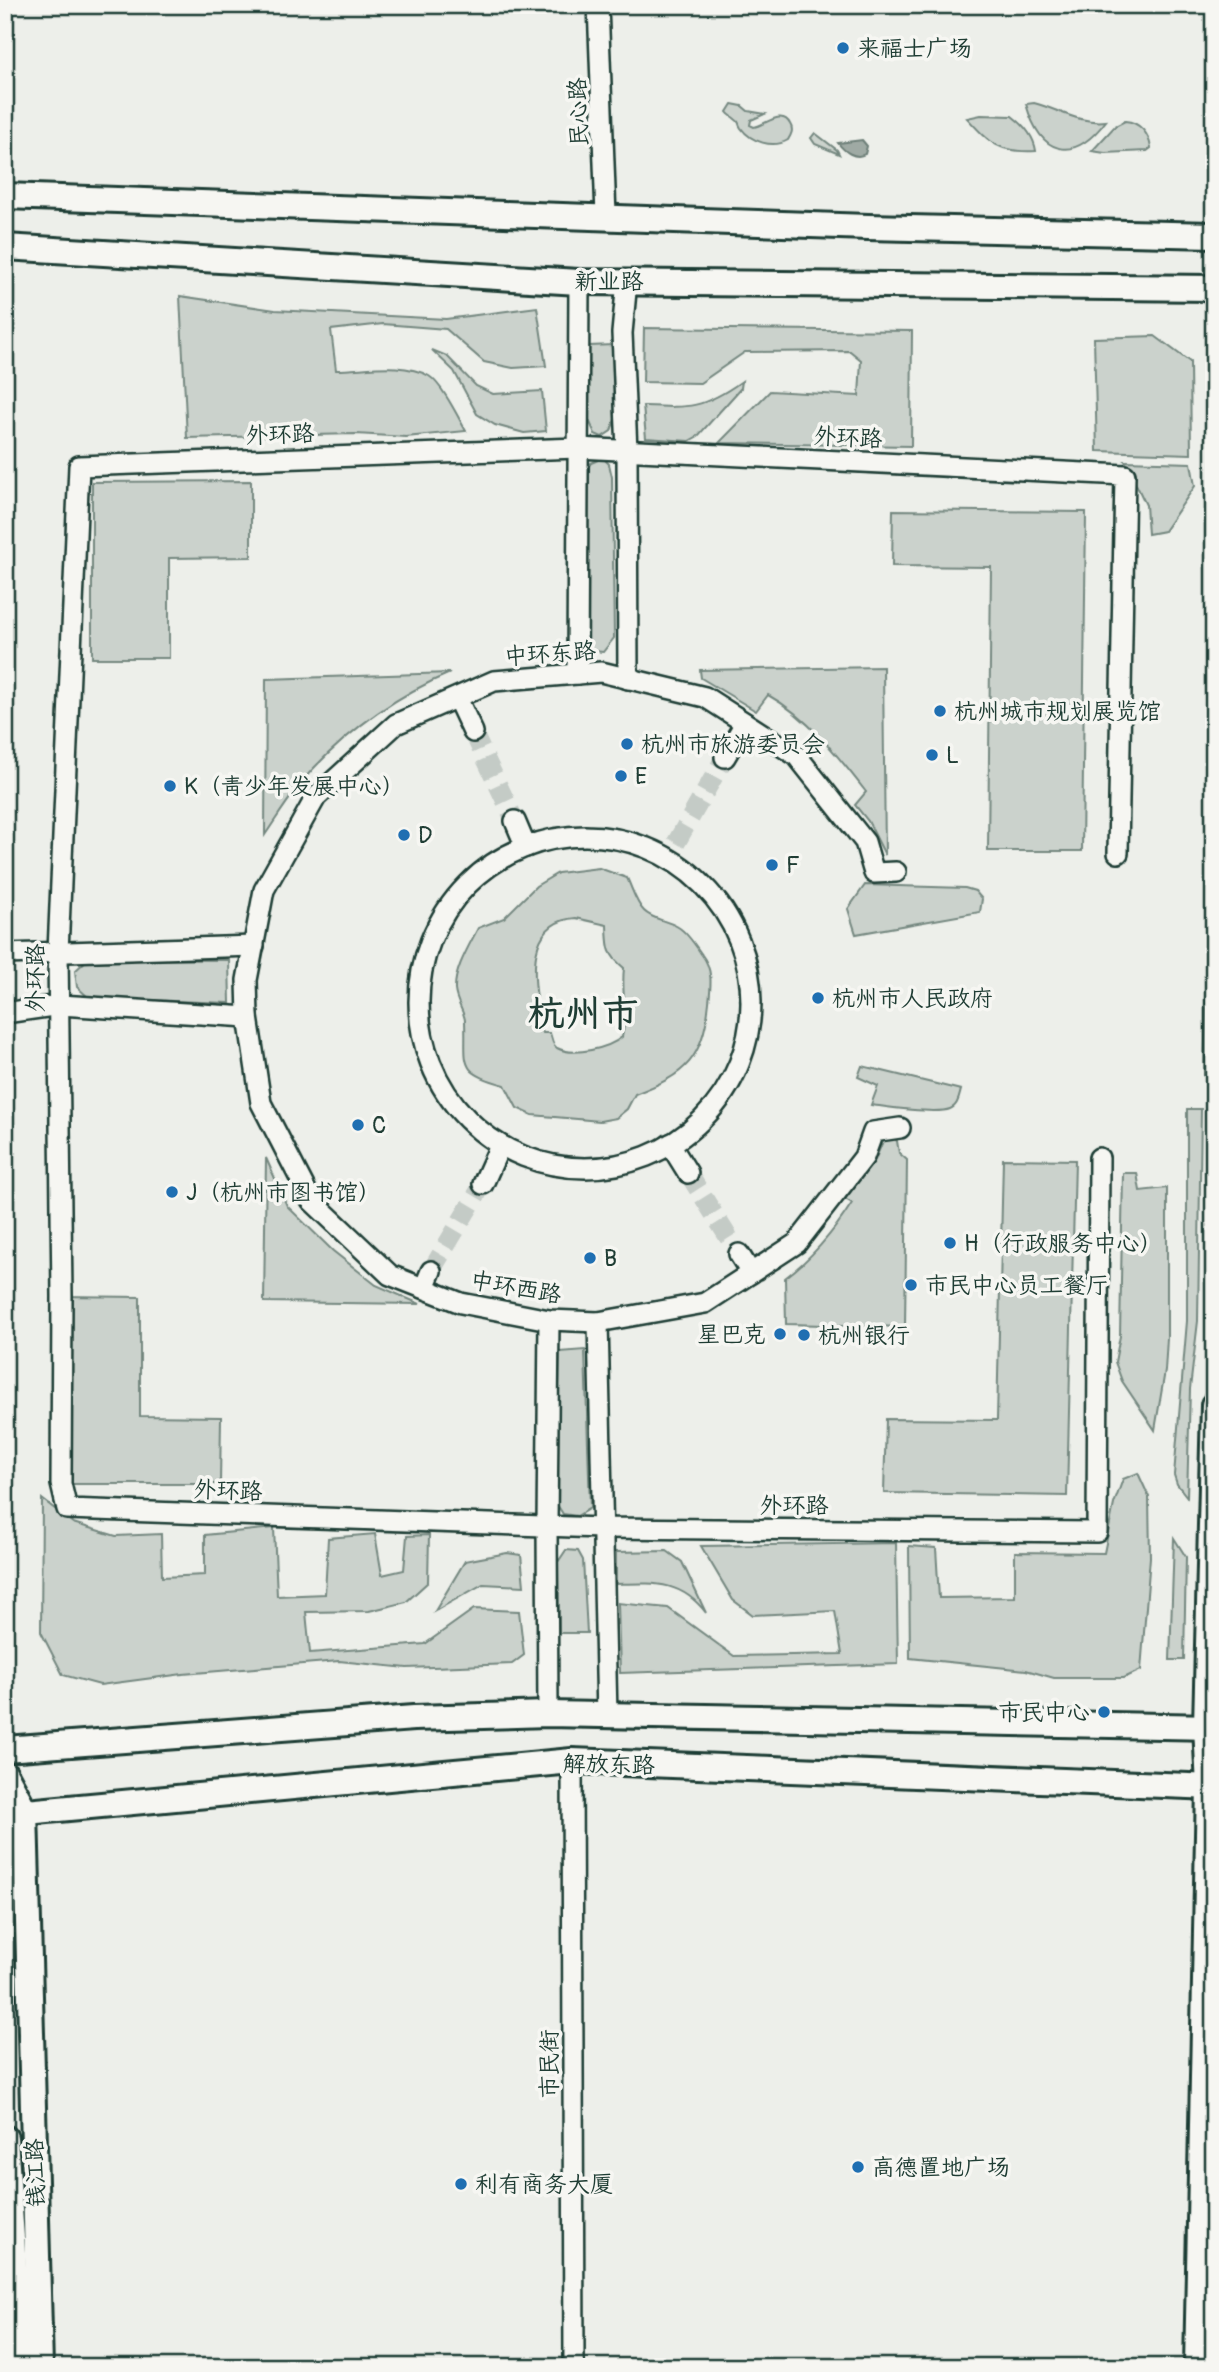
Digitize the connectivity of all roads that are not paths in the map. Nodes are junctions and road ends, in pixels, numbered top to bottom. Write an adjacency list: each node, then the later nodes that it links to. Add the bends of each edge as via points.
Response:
1 (598, 5): 3 (street, 民心路)
2 (5, 196): 3 (main road)
3 (606, 216): 4 (main road)
4 (1214, 235)
5 (5, 247): 7 (main road, 新业路)
6 (627, 281): 7 (main road, 新业路); 8 (main road, 新业路); 10 (street, via 622,333)
7 (579, 282): 9 (street)
8 (1214, 288)
9 (578, 449): 10 (street, 外环路); 11 (street); 22 (street, 外环路, via 79,466)
10 (627, 452): 12 (street); 19 (street, 外环路, via 1125,475)
11 (577, 674): 12 (street, 中环东路, via 601,672); 13 (street, 中环东路, via 494,681)
12 (628, 678): 14 (street, 中环东路, via 705,698)
13 (457, 698): 15 (street); 21 (street, 中环东路, via 396,724 316,797 264,890)
14 (745, 723): 16 (street); 20 (street, 中环东路, via 797,756 865,842 874,873)
15 (473, 732)
16 (725, 757)
17 (514, 821): 18 (street)
18 (527, 847): 29 (street, via 595,834 671,850 730,917 749,968 751,1023 735,1075 703,1119); 30 (street, via 489,864 449,903 424,953 417,1009 428,1063 435,1075 457,1110)
19 (1118, 853)
20 (896, 872)
21 (254, 946): 22 (street); 24 (street, 中环东路)
22 (58, 952): 23 (street); 25 (street, 外环路)
23 (5, 954)
24 (247, 980): 27 (street, 中环西路)
25 (60, 1005): 26 (street); 27 (street); 39 (street, 外环路, via 61,1484 67,1509)
26 (5, 1013)
27 (248, 1017): 36 (street, 中环西路, via 261,1104 311,1200 390,1275 428,1280 461,1303)
28 (900, 1128): 35 (street, 中环西路, via 873,1132 864,1157 797,1243)
29 (670, 1144): 30 (street, via 659,1152 606,1167 552,1166); 32 (street)
30 (500, 1146): 33 (street)
31 (1099, 1158): 40 (street, 外环路, via 1097,1532)
32 (688, 1173)
33 (483, 1184)
34 (739, 1254): 35 (street)
35 (751, 1273): 37 (street, 中环西路, via 705,1303)
36 (549, 1320): 37 (street, 中环西路); 39 (street)
37 (598, 1322): 40 (street)
38 (1214, 1405): 43 (main road)
39 (547, 1525): 40 (street, 外环路); 41 (street)
40 (601, 1528): 42 (street)
41 (548, 1714): 42 (main road); 44 (main road, via 400,1719)
42 (607, 1716): 43 (main road)
43 (1210, 1726): 47 (main road)
44 (5, 1749)
45 (572, 1761): 47 (main road, 解放东路); 48 (main road, 解放东路); 52 (street, 市民街)
46 (5, 1774): 48 (main road, 钱江路)
47 (1211, 1787): 53 (main road)
48 (15, 1813): 51 (main road, 钱江路)
49 (5, 2138): 50 (main road)
50 (21, 2367)
51 (40, 2367)
52 (574, 2367)
53 (1197, 2367)

